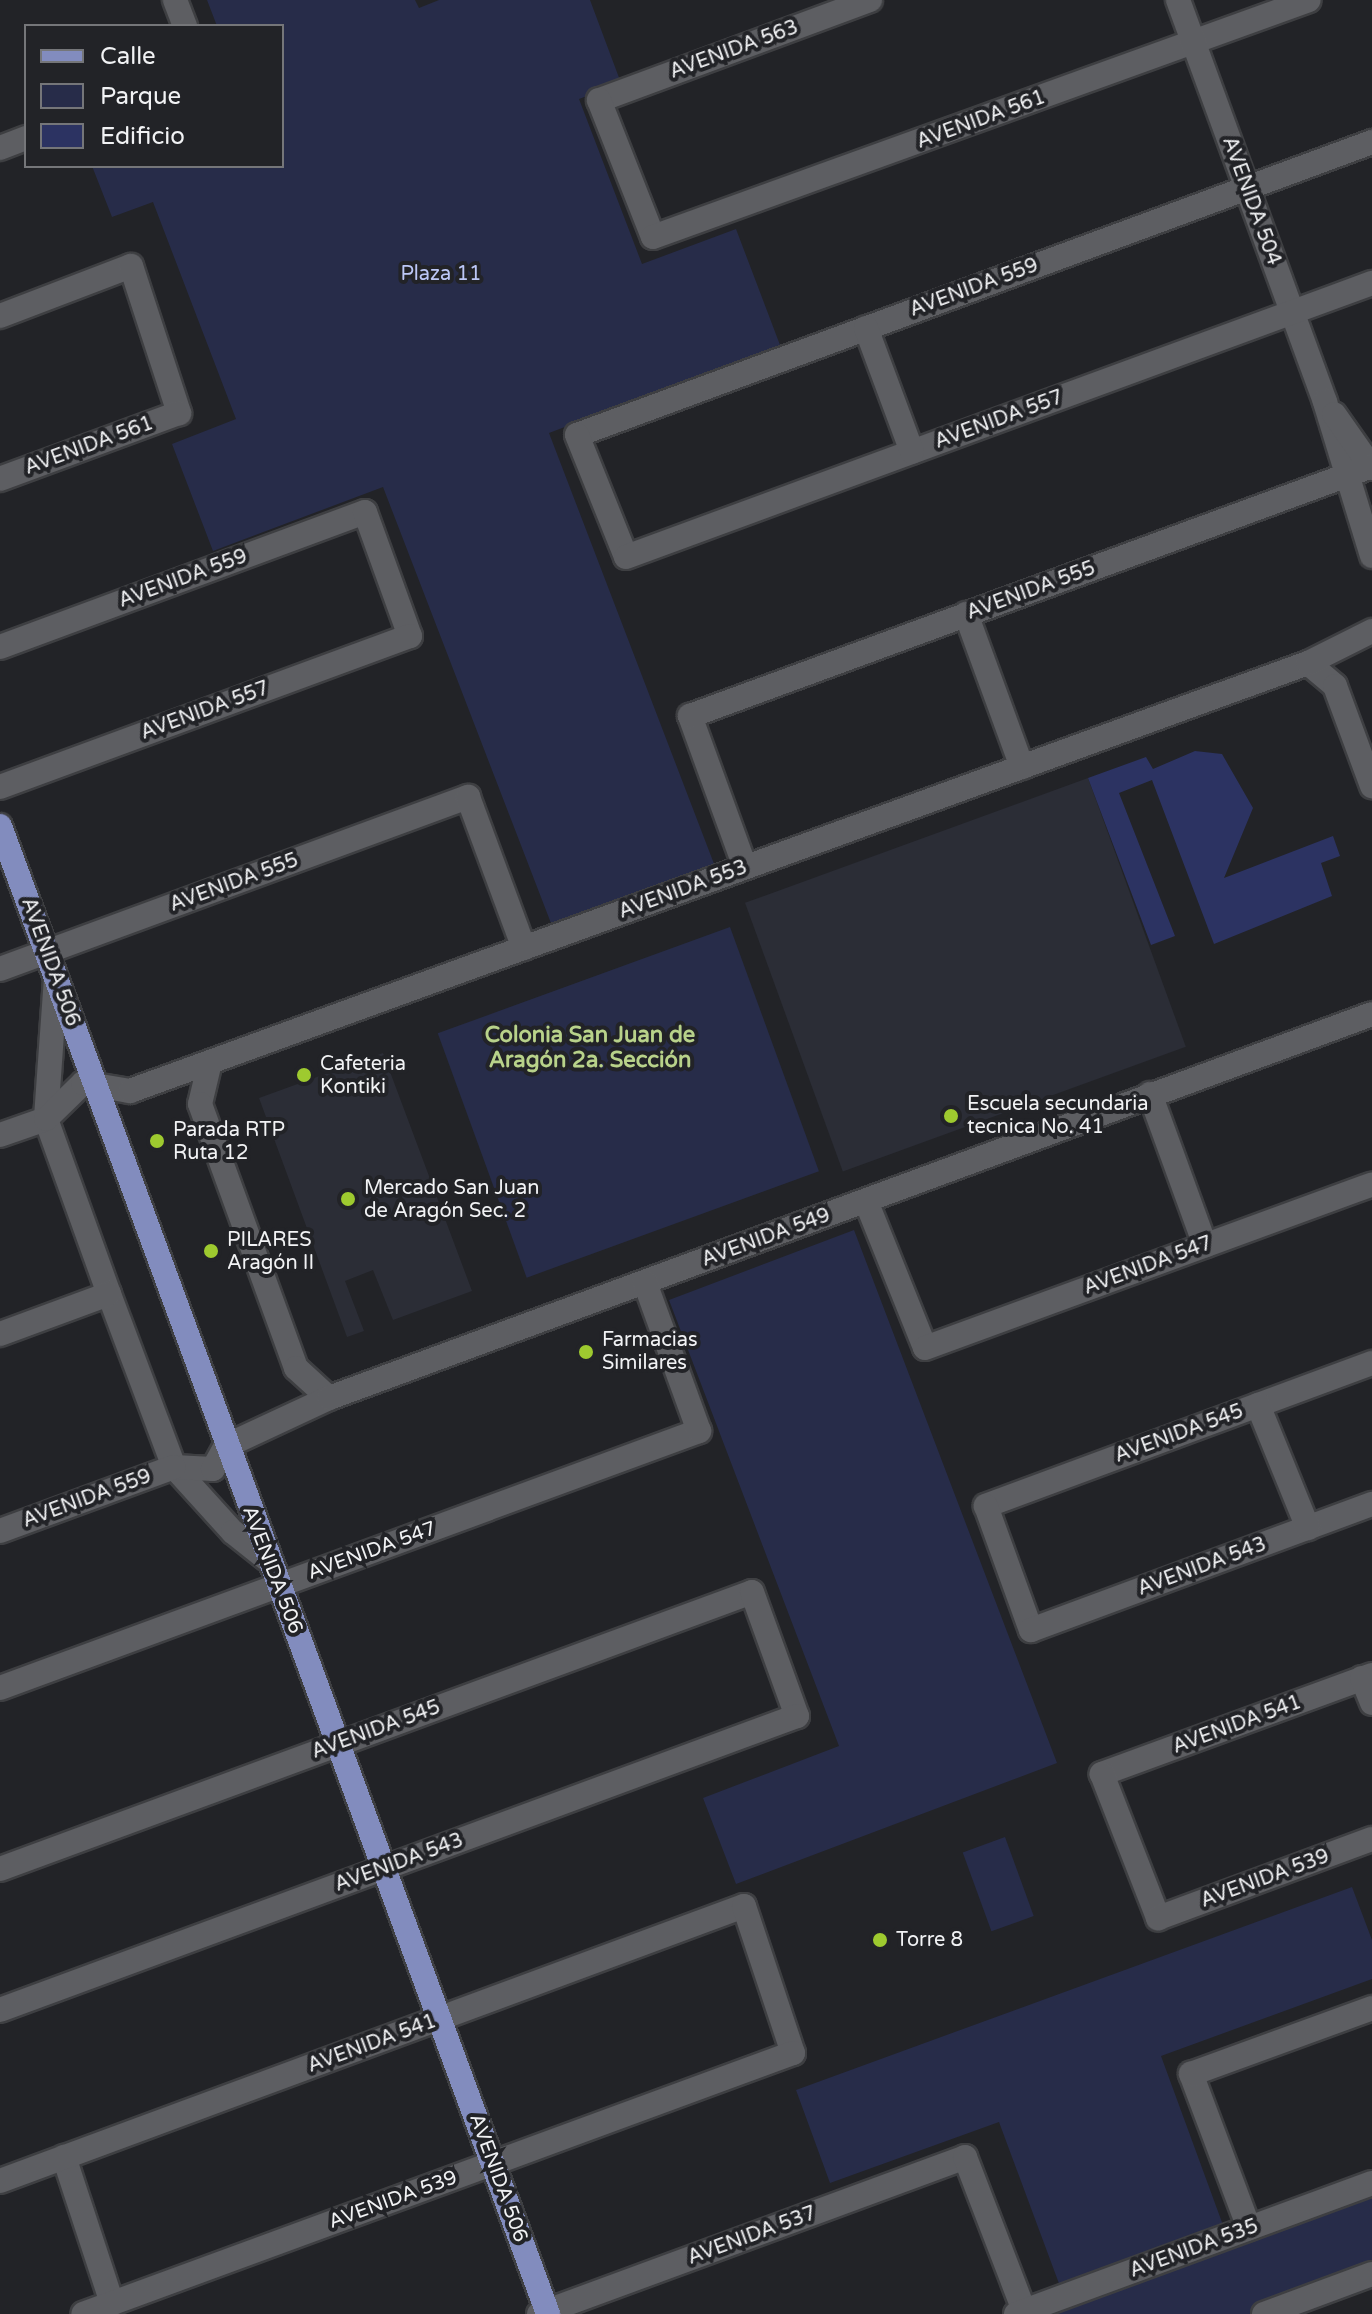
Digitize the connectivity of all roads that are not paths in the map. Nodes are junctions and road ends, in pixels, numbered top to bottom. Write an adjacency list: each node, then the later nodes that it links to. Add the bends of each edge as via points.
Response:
1 (175, 0): 5 (street)
2 (870, 0): 11 (street, AVENIDA 563, via 599,100)
3 (1178, 0): 6 (street, AVENIDA 504)
4 (1309, 0): 6 (street, AVENIDA 561)
5 (184, 24)
6 (1194, 44): 10 (street, AVENIDA 504); 11 (street, AVENIDA 561)
7 (24, 139): 9 (street)
8 (1372, 142): 10 (street, AVENIDA 559)
9 (0, 148)
10 (1247, 188): 13 (street, AVENIDA 504); 15 (street, AVENIDA 559)
11 (653, 237)
12 (1372, 283): 13 (street, AVENIDA 557)
13 (1291, 313): 16 (street, AVENIDA 504); 17 (street, AVENIDA 557)
14 (0, 316): 20 (street, AVENIDA 561, via 131,266 179,413)
15 (866, 328): 17 (street); 22 (street, AVENIDA 559, via 577,435)
16 (1325, 402): 18 (street, AVENIDA 504); 19 (street, AVENIDA 504)
17 (912, 452): 22 (street, AVENIDA 557)
18 (1372, 467): 19 (street, AVENIDA 555)
19 (1344, 476): 21 (street, AVENIDA 504); 23 (street, AVENIDA 555)
20 (0, 479)
21 (1372, 556)
22 (626, 557)
23 (966, 614): 28 (street); 32 (street, AVENIDA 555, via 690,716)
24 (1372, 631): 27 (street, AVENIDA 553)
25 (410, 636): 26 (street, AVENIDA 559, via 365,512); 30 (street, AVENIDA 557)
26 (0, 647)
27 (1308, 663): 28 (street, AVENIDA 553); 29 (street, via 1335,686)
28 (1022, 767): 32 (street, AVENIDA 553)
29 (1372, 786)
30 (0, 787)
31 (0, 826): 34 (main road, AVENIDA 506)
32 (745, 867): 33 (street, AVENIDA 553)
33 (524, 948): 34 (street, AVENIDA 555, via 468,797); 38 (street, AVENIDA 553)
34 (47, 952): 35 (street, AVENIDA 555); 36 (main road, AVENIDA 506)
35 (0, 969)
36 (56, 978): 39 (main road, AVENIDA 506); 41 (street)
37 (1372, 1014): 40 (street, AVENIDA 549)
38 (210, 1062): 39 (street, AVENIDA 553, via 130,1091); 50 (street, via 200,1104 296,1368)
39 (92, 1082): 41 (street, via 71,1089); 52 (main road, AVENIDA 506)
40 (1150, 1094): 44 (street, AVENIDA 549); 45 (street)
41 (46, 1119): 42 (street); 47 (street)
42 (0, 1135)
43 (1372, 1184): 45 (street, AVENIDA 547)
44 (866, 1201): 45 (street, AVENIDA 547, via 925,1348); 46 (street, AVENIDA 549)
45 (1205, 1245)
46 (645, 1283): 50 (street, AVENIDA 549); 58 (street, AVENIDA 547, via 699,1431)
47 (109, 1294): 48 (street); 53 (street)
48 (0, 1334)
49 (1372, 1363): 51 (street, AVENIDA 545)
50 (329, 1398): 52 (street, AVENIDA 549)
51 (1258, 1405): 55 (street); 60 (street, AVENIDA 545, via 986,1506)
52 (226, 1446): 53 (street, AVENIDA 549, via 213,1469); 57 (main road, AVENIDA 506)
53 (174, 1467): 56 (street, AVENIDA 559); 57 (street, via 233,1532)
54 (1372, 1504): 55 (street, AVENIDA 543)
55 (1308, 1528): 60 (street, AVENIDA 543)
56 (0, 1531)
57 (267, 1559): 58 (main road, AVENIDA 506)
58 (279, 1585): 62 (street, AVENIDA 547); 64 (main road, AVENIDA 506)
59 (752, 1592): 64 (street, AVENIDA 545); 66 (street, AVENIDA 543, via 797,1716)
60 (1031, 1630)
61 (1367, 1677): 63 (street); 68 (street, AVENIDA 541, via 1102,1774)
62 (0, 1688)
63 (1372, 1703)
64 (337, 1744): 66 (main road, AVENIDA 506); 67 (street, AVENIDA 545)
65 (1372, 1839): 68 (street, AVENIDA 539)
66 (384, 1868): 69 (street, AVENIDA 543); 71 (main road, AVENIDA 506)
67 (0, 1869)
68 (1158, 1918)
69 (2, 2004)
70 (1372, 2008): 77 (street, via 1191,2074)
71 (440, 2018): 72 (street, AVENIDA 541, via 744,1906); 73 (street, AVENIDA 541); 74 (main road, AVENIDA 506)
72 (793, 2053): 74 (street, AVENIDA 539)
73 (64, 2157): 75 (street, AVENIDA 541); 79 (street)
74 (491, 2164): 79 (street, AVENIDA 539); 81 (main road, AVENIDA 506)
75 (0, 2181)
76 (1372, 2183): 77 (street, AVENIDA 535)
77 (1249, 2228): 80 (street, AVENIDA 535)
78 (1372, 2274): 82 (street)
79 (112, 2303): 83 (street, AVENIDA 539)
80 (1020, 2312): 81 (street, AVENIDA 537, via 965,2157)
81 (544, 2313)
82 (1270, 2313)
83 (83, 2314)

